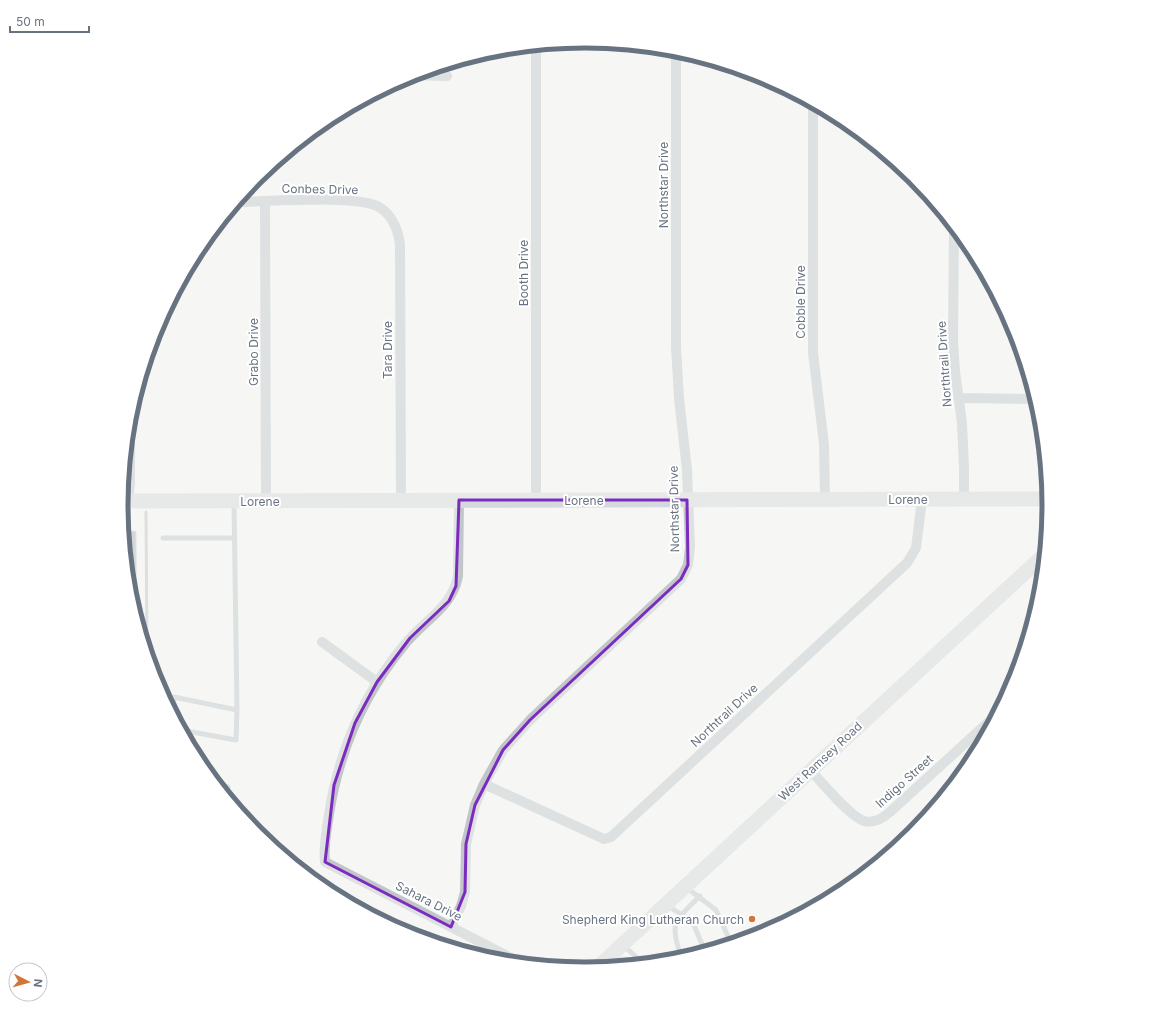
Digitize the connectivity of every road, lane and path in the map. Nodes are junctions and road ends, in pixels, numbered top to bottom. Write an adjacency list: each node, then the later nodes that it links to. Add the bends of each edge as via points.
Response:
1 (536, 51): 20 (street, Booth Drive)
2 (676, 57): 21 (street, Northstar Drive, via 676,347)
3 (429, 76): 4 (street)
4 (447, 76)
5 (813, 109): 14 (street, Cobble Drive, via 814,353 824,444)
6 (243, 202): 7 (street, Conbes Drive)
7 (265, 202): 8 (street, Conbes Drive, via 340,200 370,203); 24 (street, Grabo Drive)
8 (379, 207): 18 (street, Tara Drive, via 394,224 400,244)
9 (954, 237): 10 (street, Northtrail Drive, via 953,341)
10 (958, 398): 11 (street); 16 (street, Northtrail Drive, via 962,423)
11 (1029, 399)
12 (130, 455): 13 (street)
13 (128, 490)
14 (825, 499): 15 (street, Lorene); 21 (street, Lorene)
15 (922, 499): 16 (street, Lorene); 35 (street, Northtrail Drive, via 916,548 908,564 611,837 604,839)
16 (964, 499): 17 (street, Lorene)
17 (1042, 499)
18 (401, 500): 19 (street, Lorene); 24 (street, Lorene)
19 (459, 500): 20 (street, Lorene); 29 (street, via 456,586 449,601 410,638 388,663)
20 (536, 500): 21 (street, Lorene)
21 (688, 500): 35 (street, Northstar Drive, via 690,548 688,565 681,579 513,737)
22 (128, 501): 23 (street, Lorene)
23 (234, 501): 24 (street, Lorene); 26 (lane)
24 (266, 501)
25 (163, 538): 26 (lane)
26 (234, 538): 31 (lane)
27 (1038, 560): 34 (street, West Ramsey Road)
28 (322, 642): 29 (street)
29 (377, 682): 40 (street, Sahara Drive, via 355,723 339,766 325,838 325,862)
30 (174, 705): 31 (lane, via 174,697)
31 (237, 710): 33 (lane, via 236,740)
32 (984, 726): 34 (street, Indigo Street, via 880,820 864,821 850,812)
33 (188, 731)
34 (810, 770): 36 (street, West Ramsey Road)
35 (484, 784): 40 (street, Northstar Drive, via 475,805 466,844 465,892)
36 (685, 886): 37 (lane); 38 (street, West Ramsey Road)
37 (700, 896): 39 (lane); 41 (lane, via 716,910)
38 (666, 904): 39 (lane); 42 (street, West Ramsey Road)
39 (681, 915): 43 (lane, via 692,921); 44 (lane, via 676,920 675,934)
40 (451, 927): 45 (street, Sahara Drive)
41 (729, 939)
42 (623, 944): 46 (lane); 47 (street, West Ramsey Road)
43 (704, 946)
44 (680, 952)
45 (505, 955)
46 (638, 959)
47 (604, 961)

